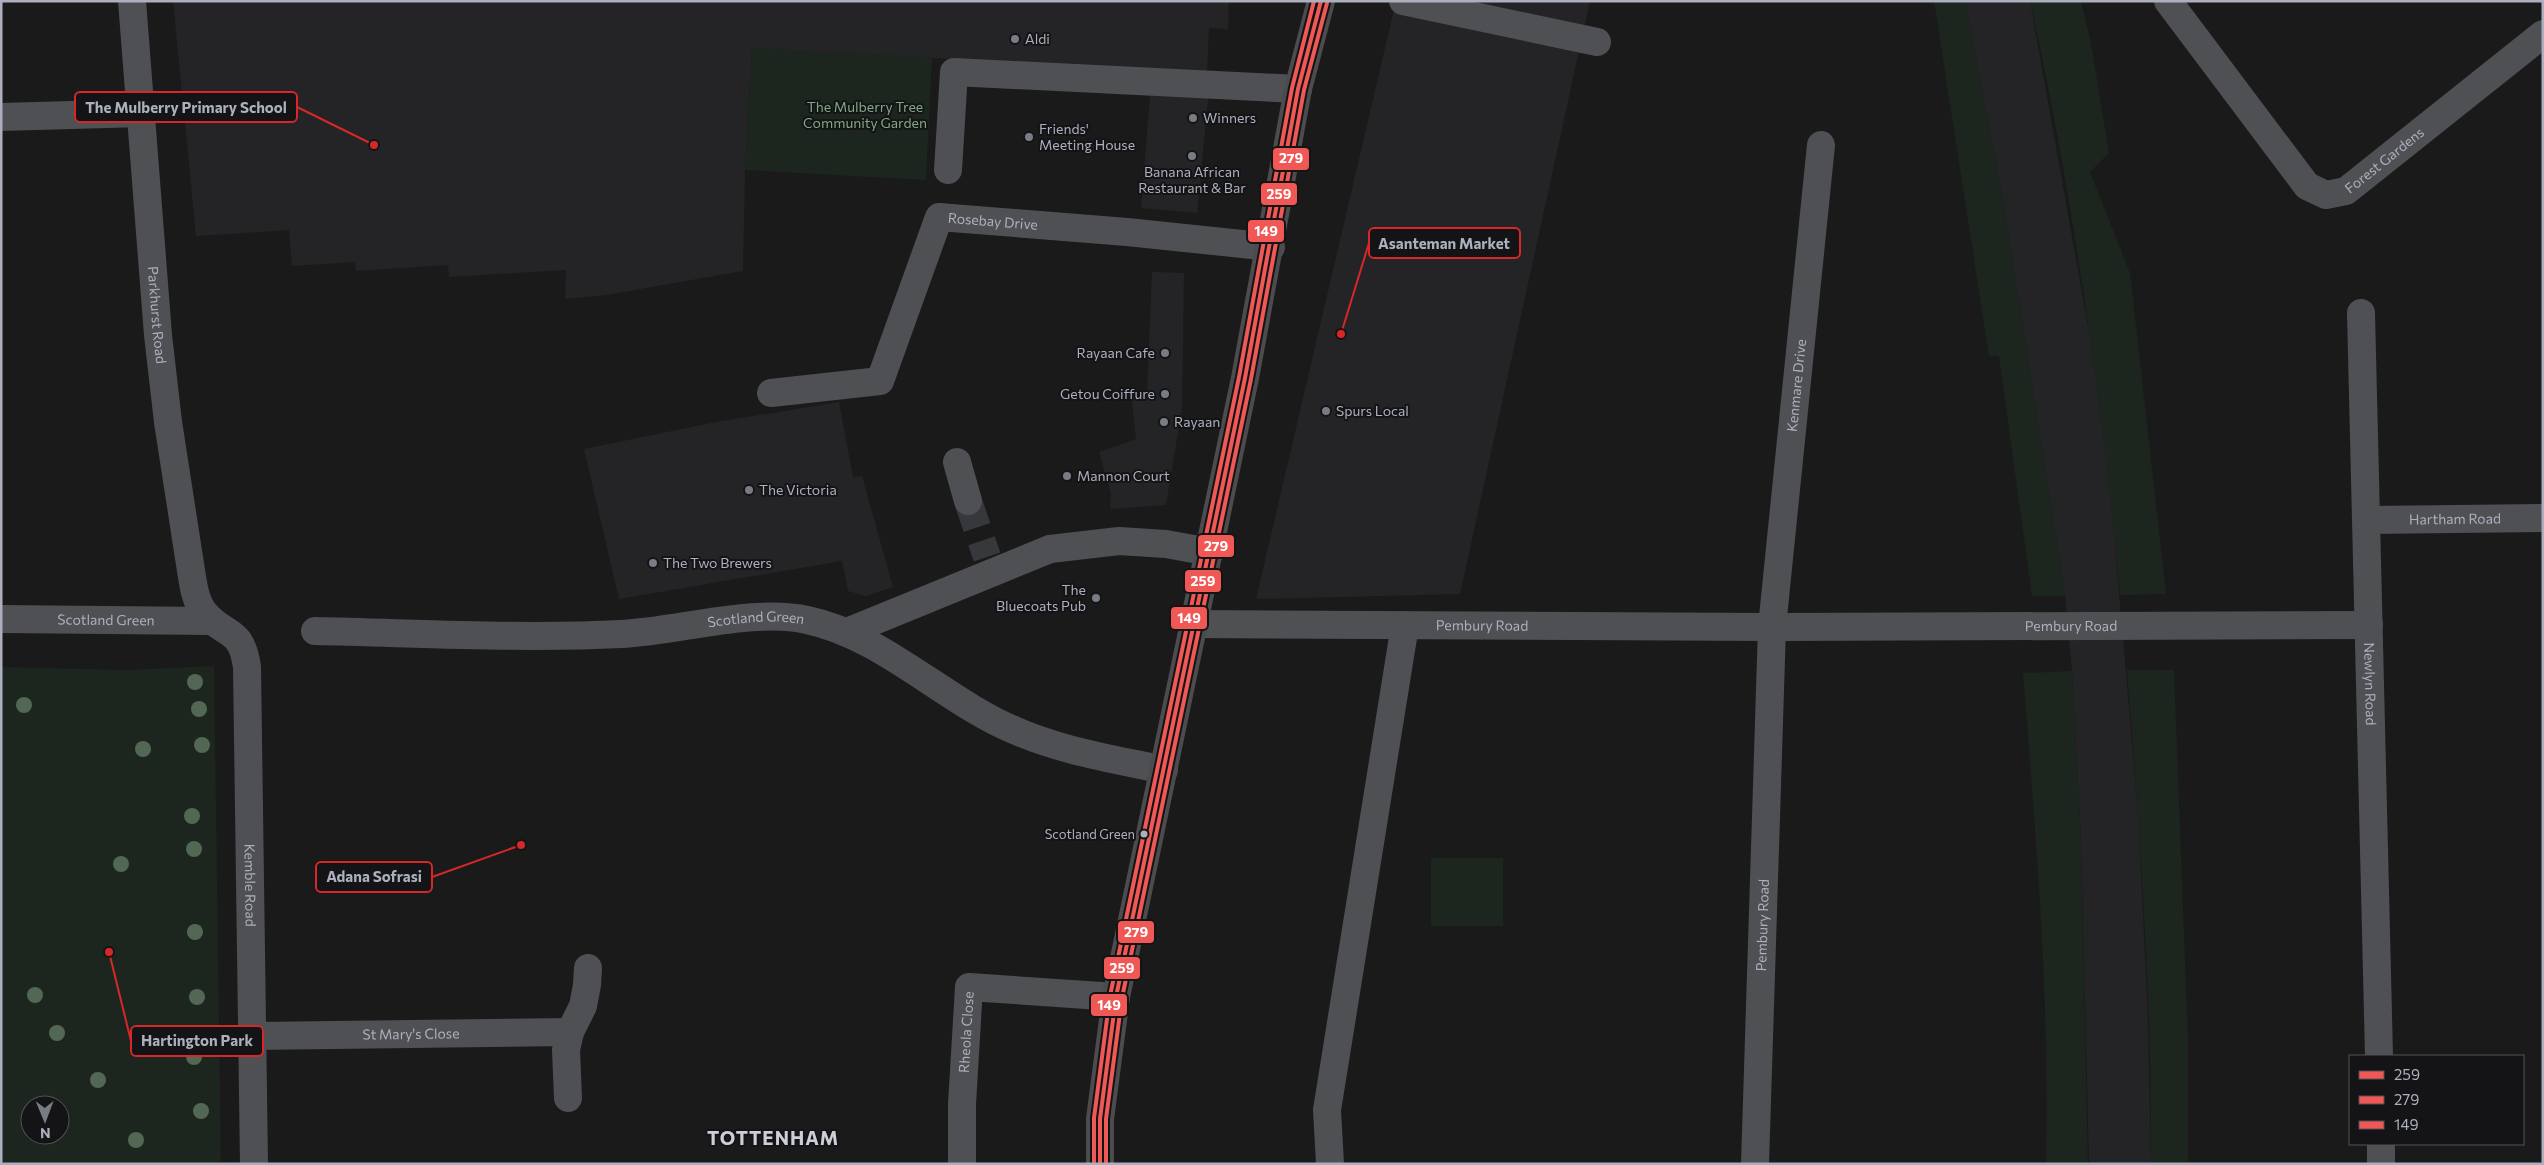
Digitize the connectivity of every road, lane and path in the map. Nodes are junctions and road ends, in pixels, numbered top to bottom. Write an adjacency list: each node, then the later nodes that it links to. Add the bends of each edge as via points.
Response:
1 (132, 1): 8 (street, Parkhurst Road)
2 (1321, 1): 7 (main road)
3 (1403, 1): 6 (street)
4 (2168, 1): 5 (street, Forest Gardens, via 2307,186 2326,194 2346,191)
5 (2543, 34)
6 (1597, 42)
7 (1298, 89): 11 (street, via 954,72); 12 (main road)
8 (142, 113): 9 (street); 21 (street, Parkhurst Road, via 158,335 168,422 196,595)
9 (1, 117)
10 (1821, 145): 25 (street, Kenmare Drive)
11 (948, 170)
12 (1271, 247): 14 (street, Rosebay Drive, via 939,217 880,381); 19 (main road)
13 (2361, 313): 18 (street, Newlyn Road)
14 (771, 393)
15 (956, 463): 16 (street)
16 (968, 502)
17 (2543, 518): 18 (street, Hartham Road)
18 (2367, 520): 24 (street, Newlyn Road)
19 (1210, 552): 22 (main road); 27 (street, via 1166,544 1119,542 1050,549 989,565)
20 (1, 619): 21 (street, Scotland Green)
21 (212, 621): 32 (street, Kemble Road, via 237,637 245,651 247,667)
22 (1193, 624): 23 (street, Pembury Road); 28 (main road)
23 (1405, 625): 25 (street, Pembury Road); 39 (street, via 1327,1110)
24 (2370, 625): 25 (street, Pembury Road); 33 (street, Newlyn Road)
25 (1772, 627): 40 (street, Pembury Road)
26 (315, 631): 27 (street, Scotland Green, via 622,634 777,616 807,620)
27 (846, 632): 28 (street, Scotland Green, via 1012,730 1049,743)
28 (1164, 770): 30 (main road)
29 (588, 968): 31 (street, via 583,1006)
30 (1116, 998): 37 (street, Rheola Close, via 969,988); 38 (main road, via 1100,1119)
31 (570, 1032): 32 (street, St Mary's Close); 34 (street, via 566,1050)
32 (252, 1036): 36 (street, Kemble Road)
33 (2379, 1055)
34 (568, 1098)
35 (2381, 1145): 41 (street)
36 (254, 1164)
37 (962, 1164)
38 (1100, 1164)
39 (1330, 1164)
40 (1755, 1164)
41 (2381, 1164)

